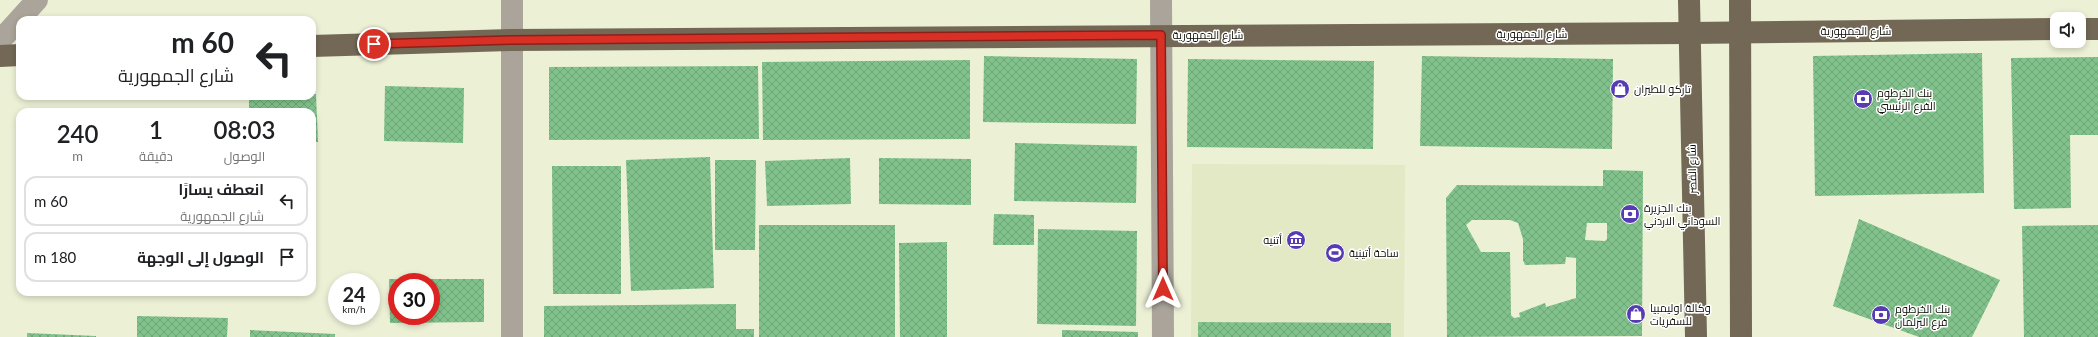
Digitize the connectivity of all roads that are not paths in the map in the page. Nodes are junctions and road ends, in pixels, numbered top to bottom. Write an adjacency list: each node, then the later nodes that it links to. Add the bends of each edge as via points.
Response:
1 (38, 0): 6 (street)
2 (512, 0): 14 (street)
3 (1161, 0): 13 (street)
4 (1689, 0): 12 (main road, شارع القصر)
5 (1740, 0): 11 (main road)
6 (23, 16)
7 (16, 24): 15 (street)
8 (2098, 28): 10 (main road)
9 (2050, 29): 11 (main road, شارع الجمهورية)
10 (2086, 29)
11 (1739, 32): 12 (main road, شارع الجمهورية); 22 (main road)
12 (1689, 33): 13 (main road, شارع الجمهورية); 21 (main road, شارع القصر)
13 (1161, 35): 14 (main road, شارع الجمهورية); 20 (street)
14 (512, 40): 16 (main road, شارع الجمهورية); 19 (street)
15 (0, 41)
16 (316, 46)
17 (16, 55): 18 (main road)
18 (0, 56)
19 (512, 337)
20 (1163, 337)
21 (1696, 337)
22 (1741, 337)

